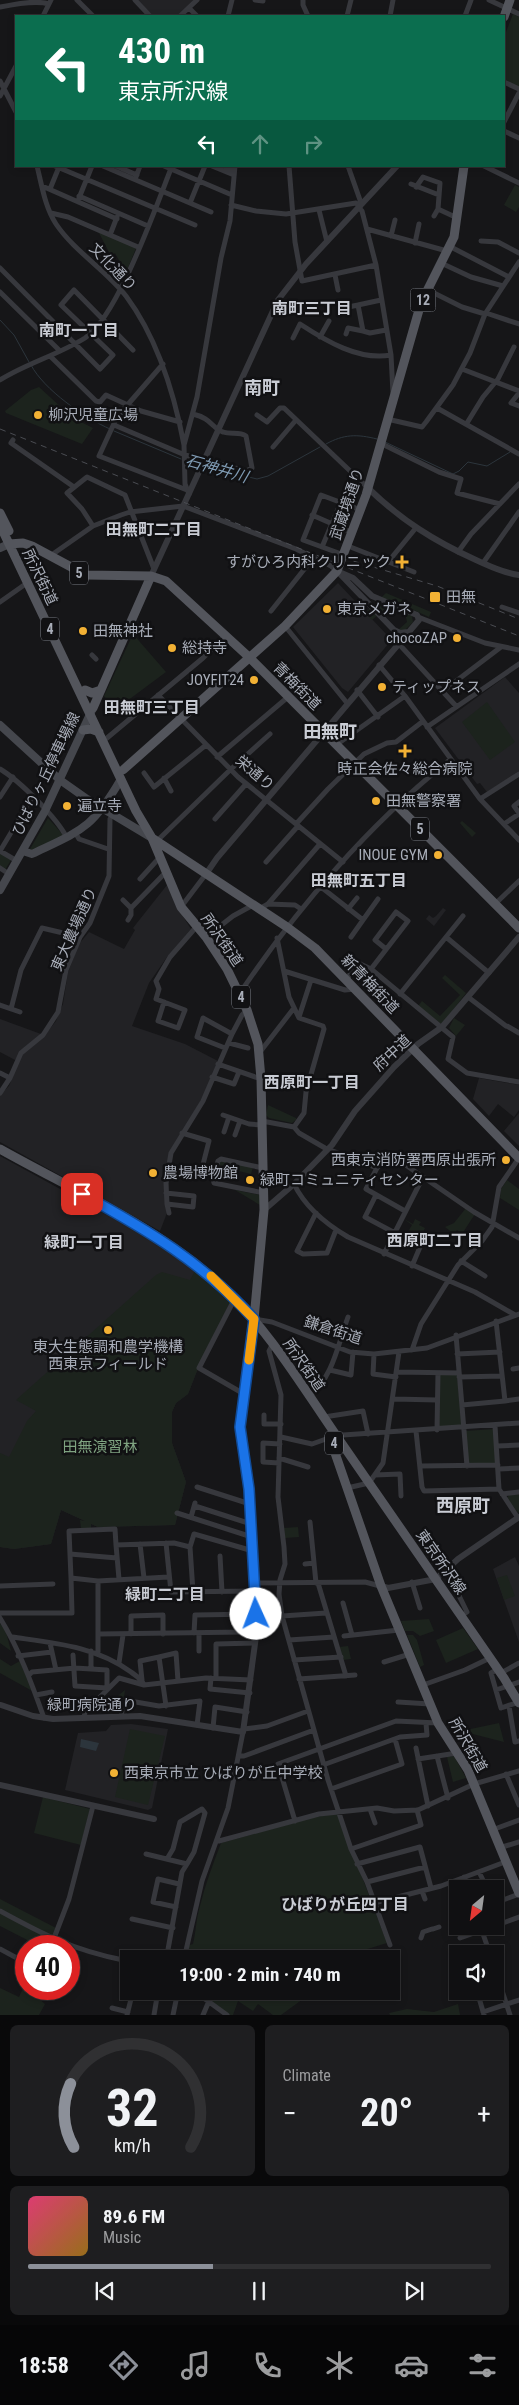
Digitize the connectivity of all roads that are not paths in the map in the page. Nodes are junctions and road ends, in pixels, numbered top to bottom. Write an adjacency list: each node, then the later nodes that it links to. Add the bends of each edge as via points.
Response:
1 (77, 0): 18 (street)
2 (136, 0): 19 (street)
3 (197, 0): 15 (street)
4 (232, 0): 22 (street)
5 (255, 0): 11 (street)
6 (303, 0): 23 (street)
7 (351, 0): 24 (street)
8 (393, 0): 25 (street)
9 (471, 0): 26 (street)
10 (489, 0): 13 (street)
11 (263, 1)
12 (50, 2): 14 (street, via 37,0); 17 (street)
13 (509, 4): 16 (street)
14 (0, 7)
15 (189, 8): 20 (street); 21 (street)
16 (519, 14)
17 (44, 15)
18 (91, 15)
19 (149, 15)
20 (181, 15)
21 (196, 15)
22 (228, 15)
23 (307, 15)
24 (347, 15)
25 (390, 15)
26 (465, 15)
27 (15, 68): 30 (street)
28 (0, 81): 30 (street)
29 (505, 83): 31 (street)
30 (5, 87): 32 (street); 33 (street)
31 (519, 91): 34 (street)
32 (0, 96)
33 (15, 110)
34 (505, 120)
35 (505, 131): 36 (street)
36 (519, 138)
37 (37, 167): 56 (street, 文化通り)
38 (58, 167): 53 (street); 57 (street)
39 (92, 167): 53 (street)
40 (106, 167): 52 (street)
41 (118, 167): 52 (street)
42 (140, 167): 52 (street)
43 (205, 167): 54 (street)
44 (218, 167): 51 (street)
45 (289, 167): 70 (street)
46 (348, 167): 63 (street)
47 (397, 167): 63 (street)
48 (464, 167): 71 (main road, 武蔵境通り / 12)
49 (486, 167): 55 (street)
50 (172, 168): 54 (street); 58 (street)
51 (234, 170): 59 (street)
52 (136, 177): 58 (street)
53 (86, 179): 61 (street); 65 (street)
54 (200, 181): 59 (street); 62 (street)
55 (519, 183)
56 (42, 186): 57 (street); 69 (street, 文化通り)
57 (50, 189): 61 (street)
58 (162, 191): 62 (street); 65 (street)
59 (232, 195): 64 (street)
60 (439, 196): 60 (street, via 413,186 423,177 440,183); 66 (street)
61 (78, 199): 72 (street)
62 (190, 203): 68 (street)
63 (360, 204): 67 (street); 78 (street); 82 (street)
64 (232, 205): 70 (street); 127 (street)
65 (155, 208): 76 (street); 77 (street)
66 (438, 209): 71 (street); 73 (street)
67 (319, 210): 70 (street); 82 (street)
68 (211, 212)
69 (51, 213): 79 (street); 95 (street, 文化通り, via 72,243)
70 (292, 213): 91 (street)
71 (457, 215): 85 (main road, 武蔵境通り / 12, via 454,237)
72 (118, 216): 77 (street); 79 (street)
73 (434, 216)
74 (396, 220): 80 (street)
75 (419, 224): 83 (street)
76 (195, 225)
77 (148, 226): 84 (street)
78 (367, 229): 80 (street); 89 (street)
79 (110, 235): 84 (street)
80 (391, 236): 83 (street)
81 (481, 241): 86 (street, via 498,242)
82 (327, 242): 91 (street)
83 (415, 243): 85 (street)
84 (138, 247): 95 (street)
85 (448, 249): 88 (main road, 武蔵境通り / 12); 93 (street)
86 (519, 253)
87 (519, 262): 93 (street)
88 (441, 263): 94 (street); 97 (main road, 武蔵境通り / 12)
89 (376, 265): 92 (street); 99 (street)
90 (0, 268): 112 (street)
91 (299, 273): 92 (street, via 302,281); 134 (street, via 272,310)
92 (335, 274): 96 (street)
93 (510, 277): 94 (street)
94 (504, 286): 102 (street)
95 (120, 290): 103 (street); 118 (street, 文化通り, via 140,318)
96 (338, 290)
97 (428, 290): 102 (street, via 462,307); 123 (main road, 武蔵境通り / 12, via 421,303)
98 (0, 292): 115 (street)
99 (381, 300): 100 (street); 106 (street)
100 (358, 305): 101 (street); 107 (street)
101 (340, 309)
102 (486, 313): 105 (street); 119 (street)
103 (102, 318): 108 (street); 108 (street, via 74,290 61,305); 114 (street)
104 (328, 321): 110 (street)
105 (519, 324)
106 (386, 330): 107 (street); 116 (street)
107 (363, 331): 109 (street, via 348,328)
108 (90, 333): 112 (street); 112 (street, via 113,355 100,369)
109 (346, 334)
110 (320, 337): 111 (street, via 300,324); 116 (street, via 364,355 378,357)
111 (293, 338)
112 (75, 344): 115 (street)
113 (514, 347): 121 (street)
114 (133, 350)
115 (60, 351): 117 (street)
116 (391, 354): 123 (street)
117 (50, 356): 120 (street); 124 (street, via 96,401 100,402 106,395)
118 (163, 364): 124 (street); 131 (street, 文化通り)
119 (462, 369): 121 (street); 126 (street)
120 (0, 380)
121 (495, 382): 122 (street); 132 (street)
122 (519, 392): 125 (street, via 511,403)
123 (394, 394): 129 (main road, 武蔵境通り / 12)
124 (128, 404): 131 (street); 133 (street)
125 (519, 406)
126 (437, 408): 129 (street, via 422,427); 132 (street)
127 (193, 414): 134 (street, via 208,420); 137 (street)
128 (257, 415): 130 (street, via 267,422 282,408)
129 (387, 419): 136 (main road, 武蔵境通り / 12)
130 (296, 420): 138 (street); 144 (street)
131 (180, 422): 137 (street, 文化通り)
132 (467, 423): 139 (street)
133 (114, 425): 140 (street); 145 (street, via 99,456)
134 (218, 430): 141 (street); 141 (street, via 246,436 252,468 246,471)
135 (13, 440): 143 (street, via 11,443)
136 (381, 440): 144 (main road, 武蔵境通り / 12); 147 (street, via 461,479 457,493)
137 (184, 445): 140 (street, 文化通り)
138 (273, 447)
139 (517, 453)
140 (185, 458): 141 (street); 145 (street, 文化通り, via 184,484)
141 (204, 462): 145 (street)
142 (519, 484): 147 (street)
143 (74, 487): 150 (street, via 87,477 125,495); 156 (street, via 67,493)
144 (368, 488): 149 (main road, 武蔵境通り / 12); 157 (street)
145 (188, 492): 148 (street)
146 (341, 502): 149 (street); 153 (street, via 321,495); 154 (street)
147 (500, 504): 162 (street)
148 (183, 506): 150 (street); 164 (street); 169 (street)
149 (361, 510): 158 (main road, 武蔵境通り / 12)
150 (130, 512): 156 (street); 169 (street)
151 (519, 512): 166 (street)
152 (0, 513): 159 (main road, 4)
153 (312, 516): 154 (street); 160 (street, via 303,540)
154 (332, 524): 158 (street); 160 (street)
155 (0, 525): 159 (main road, 4)
156 (93, 526): 163 (street)
157 (416, 529): 162 (street); 165 (street)
158 (353, 532): 161 (main road, 武蔵境通り / 12)
159 (8, 545): 163 (main road, 青梅街道 / 5, via 32,546); 171 (main road, 所沢街道 / 4); 189 (main road, 所沢街道 / 4)
160 (322, 547): 161 (street)
161 (346, 550): 165 (street); 167 (main road, 武蔵境通り / 12)
162 (458, 552): 166 (street)
163 (50, 556): 169 (main road, 青梅街道 / 5, via 93,577)
164 (314, 557): 167 (street); 175 (street)
165 (388, 562): 168 (street)
166 (483, 563): 170 (street)
167 (337, 572): 172 (street, via 353,578 370,595); 176 (street); 179 (main road, 武蔵境通り / 12)
168 (414, 572)
169 (153, 573): 182 (main road, 青梅街道 / 5); 190 (main road)
170 (519, 575)
171 (27, 583): 173 (street); 198 (main road, 所沢街道 / 4)
172 (382, 601): 176 (street); 178 (street)
173 (0, 602)
174 (502, 606): 177 (street)
175 (271, 612)
176 (378, 612): 180 (street)
177 (519, 613)
178 (418, 617): 181 (street); 184 (street)
179 (285, 626): 186 (main road, 武蔵境通り / 12); 196 (street)
180 (394, 630): 181 (street); 183 (street)
181 (409, 631): 183 (street)
182 (226, 636): 186 (main road, 青梅街道 / 5); 193 (street)
183 (396, 644): 188 (street); 192 (street)
184 (501, 647): 185 (street); 192 (street)
185 (519, 650)
186 (250, 658): 195 (main road, 青梅街道 / 5); 200 (main road, 武蔵境通り / 12)
187 (519, 664): 197 (street)
188 (379, 665): 191 (street); 194 (street)
189 (85, 690): 190 (main road, via 92,694); 198 (main road, 所沢街道 / 4)
190 (101, 690): 198 (main road)
191 (357, 690): 196 (street); 199 (street)
192 (442, 691): 197 (street)
193 (158, 695): 200 (street, 栄通り); 207 (street)
194 (405, 696): 199 (street); 201 (street)
195 (288, 697): 205 (main road, 青梅街道 / 5); 210 (street)
196 (347, 703): 205 (street)
197 (456, 706): 203 (street)
198 (91, 711): 204 (main road, ひばりヶ丘停車場線); 207 (main road, 所沢街道 / 4)
199 (378, 717): 209 (street)
200 (180, 719): 208 (street, 栄通り); 217 (main road, 武蔵境通り / 12)
201 (422, 722): 203 (street); 212 (street, via 396,742 387,742)
202 (0, 725): 220 (main road, 新青梅街道)
203 (427, 727): 211 (street)
204 (83, 730): 207 (main road, via 91,728); 220 (main road, ひばりヶ丘停車場線)
205 (323, 732): 209 (main road, 青梅街道 / 5); 225 (street)
206 (270, 734): 214 (street)
207 (103, 735): 217 (main road, 所沢街道 / 4)
208 (206, 745): 210 (street, 栄通り); 219 (street)
209 (336, 745): 212 (main road, 青梅街道 / 5)
210 (217, 757): 214 (street, 栄通り)
211 (451, 759): 226 (street); 228 (street)
212 (354, 763): 228 (main road, 青梅街道 / 5); 235 (street)
213 (0, 769): 218 (street)
214 (230, 770): 221 (street, 栄通り); 238 (street)
215 (144, 773): 219 (street, via 154,787)
216 (519, 774): 226 (street)
217 (122, 775): 229 (main road, ひばりヶ丘停車場線); 238 (main road, 所沢街道 / 4); 238 (main road, 所沢街道 / 4, via 140,821)
218 (13, 777): 223 (street); 224 (street)
219 (164, 778): 222 (street)
220 (60, 780): 229 (main road, 新青梅街道); 230 (main road, ひばりヶ丘停車場線)
221 (246, 784): 225 (street, 栄通り); 233 (street)
222 (171, 791)
223 (33, 796): 230 (street); 242 (street)
224 (0, 797)
225 (266, 799): 235 (street, 栄通り); 253 (street)
226 (480, 799): 234 (street)
227 (519, 802): 232 (street, via 514,806)
228 (397, 806): 249 (street); 262 (main road, 青梅街道 / 5)
229 (103, 809): 231 (main road, 新青梅街道); 236 (main road, ひばりヶ丘停車場線)
230 (45, 811): 237 (street); 243 (main road, ひばりヶ丘停車場線)
231 (113, 814): 238 (main road, 新青梅街道); 241 (street, 東大農場通り)
232 (519, 814): 234 (street)
233 (215, 819)
234 (504, 824): 239 (street)
235 (297, 825): 240 (street, 栄通り); 248 (street)
236 (76, 834): 237 (main road, ひばりヶ丘停車場線); 241 (street, via 79,839)
237 (67, 838): 243 (main road, ひばりヶ丘停車場線, via 32,854)
238 (156, 838): 244 (main road, 新青梅街道); 245 (main road, 新青梅街道); 246 (main road, 所沢街道 / 4)
239 (519, 840)
240 (320, 844): 249 (street, 栄通り); 263 (street)
241 (108, 849): 274 (street, 東大農場通り, via 110,866 105,891)
242 (0, 851): 247 (street)
243 (23, 851): 247 (main road, ひばりヶ丘停車場線)
244 (169, 851): 245 (main road, 新青梅街道); 246 (main road)
245 (178, 856): 253 (main road, 新青梅街道)
246 (160, 857): 251 (main road, 所沢街道 / 4); 255 (street)
247 (17, 861): 252 (main road, ひばりヶ丘停車場線)
248 (266, 862)
249 (343, 862): 257 (street)
250 (0, 868): 252 (street)
251 (166, 872): 264 (main road, 所沢街道 / 4); 265 (street)
252 (8, 873): 254 (street); 258 (main road, ひばりヶ丘停車場線)
253 (206, 874): 263 (main road, 新青梅街道); 264 (street)
254 (0, 875)
255 (140, 879)
256 (519, 881): 262 (street)
257 (321, 887): 266 (street); 267 (street)
258 (0, 890)
259 (357, 898): 267 (street)
260 (378, 899): 270 (street)
261 (122, 900): 265 (street)
262 (495, 904): 271 (main road, 青梅街道 / 5)
263 (260, 906): 266 (street, via 295,905); 273 (main road, 新青梅街道); 275 (street, via 233,916)
264 (182, 907): 272 (main road, 所沢街道 / 4)
265 (131, 908): 269 (street, via 132,915)
266 (302, 909): 273 (street)
267 (348, 909): 270 (street)
268 (463, 916): 277 (street)
269 (128, 920)
270 (363, 920): 276 (street)
271 (518, 925)
272 (196, 926): 275 (main road, 所沢街道 / 4); 290 (street, via 156,980 156,999)
273 (286, 927): 279 (street); 285 (main road, 新青梅街道, via 315,948)
274 (80, 937): 293 (street, via 42,928 21,970); 308 (street, 東大農場通り, via 66,970 57,1015 43,1035 21,1053)
275 (206, 937): 287 (main road, 所沢街道 / 4)
276 (351, 937)
277 (446, 937): 283 (street); 288 (street)
278 (519, 937): 283 (street, 府中道)
279 (277, 938): 282 (street); 287 (street)
280 (386, 949): 280 (street, via 408,921 396,912 375,940); 281 (street)
281 (371, 969): 285 (street, via 356,962); 288 (street)
282 (284, 971): 284 (street); 292 (street)
283 (489, 973): 289 (street, 府中道)
284 (311, 980): 286 (street, via 345,990); 296 (street)
285 (347, 980): 286 (main road, 新青梅街道)
286 (355, 989): 302 (main road, 新青梅街道)
287 (240, 993): 294 (main road, 所沢街道 / 4)
288 (400, 994): 297 (street)
289 (468, 997): 297 (street, 府中道); 298 (street)
290 (164, 1002): 290 (street, via 185,1010 178,1028 158,1021)
291 (0, 1005): 293 (street)
292 (294, 1008): 296 (street); 303 (street)
293 (11, 1009): 295 (street)
294 (247, 1010): 299 (street); 303 (main road, 所沢街道 / 4)
295 (20, 1012)
296 (299, 1018): 316 (street, via 322,1026 324,1030 306,1092 304,1113)
297 (442, 1028): 302 (street, 府中道); 310 (street, via 453,1037 448,1059 467,1073)
298 (519, 1033)
299 (232, 1034): 300 (street); 300 (street, via 203,1018 197,1036)
300 (227, 1046): 301 (street); 304 (street)
301 (248, 1048)
302 (414, 1048): 321 (street, 府中道, via 374,1088); 322 (main road, 新青梅街道)
303 (260, 1052): 309 (main road, 所沢街道 / 4)
304 (218, 1064): 305 (street); 307 (street)
305 (239, 1072): 307 (street, via 234,1084); 309 (street)
306 (0, 1073): 308 (street)
307 (212, 1077): 318 (street, via 203,1101)
308 (10, 1078): 311 (street, 東大農場通り)
309 (261, 1079): 315 (main road, 所沢街道 / 4)
310 (519, 1082)
311 (0, 1093)
312 (222, 1115): 313 (street)
313 (229, 1117): 314 (street); 317 (street)
314 (240, 1121): 315 (street); 319 (street)
315 (262, 1123): 316 (street); 323 (main road, 所沢街道 / 4)
316 (294, 1127): 321 (street)
317 (224, 1132)
318 (182, 1133): 325 (street, via 171,1153); 325 (street, via 209,1141 200,1176)
319 (235, 1135)
320 (0, 1149): 346 (main road, 4, via 152,1233 201,1268)
321 (328, 1149): 324 (street); 327 (street, 府中道)
322 (519, 1158): 336 (street, via 499,1187)
323 (263, 1168): 329 (main road, 所沢街道 / 4); 329 (street, via 221,1159 213,1179 214,1183)
324 (377, 1168): 326 (street, via 390,1155); 330 (street, via 366,1189)
325 (168, 1173): 328 (street)
326 (423, 1177): 333 (street); 336 (street)
327 (294, 1184): 332 (street, 府中道); 335 (street, via 300,1198)
328 (166, 1193): 331 (street); 331 (street, via 194,1196 193,1207)
329 (264, 1193): 332 (main road, 所沢街道 / 4)
330 (376, 1195): 333 (street); 338 (street, via 365,1217)
331 (167, 1204): 334 (street)
332 (264, 1210): 349 (main road, 所沢街道 / 4)
333 (406, 1211): 338 (street)
334 (169, 1213)
335 (316, 1213): 337 (street); 337 (street, via 296,1251 303,1254 327,1253)
336 (494, 1222): 339 (street); 342 (street, via 482,1241)
337 (336, 1230): 341 (street)
338 (395, 1233): 341 (street)
339 (519, 1238)
340 (423, 1240): 343 (street)
341 (384, 1254): 343 (street)
342 (461, 1261): 344 (street); 345 (street)
343 (412, 1266): 345 (street)
344 (485, 1276)
345 (448, 1280): 347 (street); 354 (street, via 421,1324)
346 (235, 1298): 349 (main road, 4); 365 (street, via 199,1368)
347 (517, 1314): 350 (street, 鎌倉街道)
348 (348, 1318): 353 (street)
349 (254, 1319): 352 (main road, 所沢街道 / 4); 353 (street, 鎌倉街道, via 272,1322); 365 (street)
350 (496, 1322): 351 (street, 鎌倉街道); 357 (street)
351 (456, 1335): 354 (street, 鎌倉街道, via 427,1348); 359 (street)
352 (272, 1343): 366 (main road, 所沢街道 / 4); 375 (street, via 268,1351 281,1394)
353 (337, 1347): 355 (street, 鎌倉街道); 360 (street)
354 (412, 1350): 356 (street, 鎌倉街道)
355 (353, 1352): 358 (street, 鎌倉街道); 360 (street, via 351,1375)
356 (399, 1352): 358 (street, 鎌倉街道); 362 (street)
357 (500, 1352): 359 (street); 364 (street)
358 (374, 1354): 362 (street, via 373,1374)
359 (457, 1354): 363 (street)
360 (330, 1370): 366 (street, via 318,1390)
361 (438, 1373): 362 (street); 363 (street); 369 (street)
362 (397, 1375): 367 (street)
363 (459, 1375): 364 (street); 371 (street)
364 (502, 1376): 370 (street)
365 (244, 1394): 399 (street, via 240,1427)
366 (309, 1396): 373 (main road, 所沢街道 / 4)
367 (394, 1399): 369 (street); 380 (street)
368 (519, 1399): 370 (street)
369 (437, 1400): 378 (street)
370 (505, 1400): 371 (street)
371 (462, 1405): 377 (street)
372 (264, 1414): 375 (street, via 264,1424)
373 (323, 1417): 381 (street, via 363,1411); 383 (main road, 所沢街道 / 4)
374 (519, 1423): 376 (street)
375 (281, 1424): 382 (street)
376 (495, 1426): 377 (street); 386 (street)
377 (464, 1428): 378 (street); 389 (street)
378 (437, 1430): 379 (street)
379 (416, 1431): 380 (street); 388 (street)
380 (387, 1432): 381 (street); 393 (street, via 384,1463)
381 (368, 1434): 383 (street, via 343,1435)
382 (281, 1437): 383 (street, via 312,1444 326,1439); 384 (street)
383 (336, 1441): 393 (main road, 東京所沢線 / 4); 395 (main road, 所沢街道 / 4)
384 (280, 1444): 387 (street); 387 (street, via 263,1443 262,1462)
385 (519, 1445): 386 (street)
386 (497, 1446): 391 (street)
387 (279, 1460): 390 (street); 425 (street, via 278,1497 285,1564)
388 (420, 1466): 389 (street); 396 (street, via 422,1487 426,1492)
389 (467, 1466): 391 (street)
390 (308, 1467)
391 (499, 1467): 392 (street); 396 (street)
392 (519, 1468)
393 (372, 1479): 395 (street); 398 (street, via 400,1474); 421 (main road, 東京所沢線 / 4)
394 (197, 1487): 399 (street)
395 (348, 1488): 429 (main road, 所沢街道 / 4, via 365,1547)
396 (500, 1491): 397 (street); 402 (street)
397 (519, 1492)
398 (401, 1496)
399 (250, 1504): 403 (street)
400 (177, 1513): 401 (street)
401 (191, 1517): 403 (street, via 195,1504); 405 (street)
402 (518, 1518): 416 (street)
403 (251, 1524): 405 (street)
404 (304, 1528): 414 (street, via 311,1525)
405 (252, 1538): 410 (street)
406 (166, 1543): 407 (street); 409 (street); 417 (street)
407 (140, 1544): 408 (street); 419 (street)
408 (116, 1545): 411 (street, via 115,1529 69,1531); 413 (street)
409 (190, 1547): 410 (street, via 194,1534); 430 (street)
410 (253, 1551): 424 (street)
411 (70, 1554): 413 (street); 418 (street)
412 (220, 1556): 431 (street)
413 (117, 1558): 420 (street)
414 (314, 1563): 415 (street); 426 (street)
415 (305, 1564)
416 (446, 1571): 421 (street); 439 (street, via 467,1612)
417 (168, 1577): 419 (street); 430 (street, via 171,1592)
418 (71, 1578): 422 (street); 436 (street, via 72,1612)
419 (144, 1578): 420 (street)
420 (120, 1579): 422 (street)
421 (436, 1579): 423 (street); 439 (main road, 東京所沢線 / 4)
422 (98, 1581): 444 (street)
423 (412, 1582): 429 (street, via 388,1588); 434 (street)
424 (255, 1583): 425 (street); 432 (street)
425 (280, 1583): 426 (street); 438 (street)
426 (317, 1583): 429 (street, via 371,1582); 435 (street)
427 (53, 1584): 428 (street)
428 (0, 1586)
429 (381, 1586): 442 (main road, 所沢街道 / 4)
430 (194, 1592): 431 (street)
431 (222, 1592): 432 (street)
432 (255, 1592): 437 (street)
433 (343, 1603): 448 (street)
434 (420, 1608)
435 (326, 1613): 438 (street); 451 (street)
436 (0, 1614)
437 (256, 1614): 441 (street); 443 (street, via 195,1614)
438 (282, 1616): 452 (street)
439 (461, 1616): 464 (main road, 東京所沢線 / 4)
440 (0, 1618): 450 (street)
441 (256, 1629): 443 (street); 454 (street)
442 (399, 1630): 448 (street); 459 (main road, 所沢街道 / 4)
443 (197, 1633): 446 (street); 456 (street)
444 (99, 1634): 447 (street); 458 (street)
445 (131, 1634): 446 (street); 446 (street, via 131,1616 163,1615); 447 (street)
446 (162, 1634)
447 (123, 1635): 467 (street)
448 (352, 1635): 449 (street)
449 (344, 1636)
450 (12, 1637): 453 (street); 461 (street)
451 (334, 1637): 452 (street); 463 (street)
452 (288, 1640): 465 (street)
453 (50, 1643): 455 (street); 457 (street)
454 (256, 1643): 476 (street, via 216,1644); 478 (street)
455 (91, 1651): 458 (street); 470 (street)
456 (199, 1651)
457 (52, 1652): 461 (street); 471 (street)
458 (98, 1652): 467 (street)
459 (410, 1654): 466 (street); 483 (main road, 所沢街道 / 4)
460 (73, 1655): 469 (street)
461 (18, 1656): 473 (street)
462 (159, 1657): 479 (street, via 176,1653); 480 (street, via 140,1661); 482 (street)
463 (341, 1657): 465 (street); 474 (street)
464 (490, 1658): 472 (main road, 東京所沢線 / 4); 483 (street)
465 (294, 1660): 477 (street)
466 (384, 1662)
467 (119, 1663): 480 (street)
468 (519, 1663): 472 (street)
469 (75, 1668): 470 (street); 471 (street); 485 (street, via 74,1686)
470 (91, 1669): 485 (street, via 107,1670)
471 (56, 1670): 473 (street)
472 (499, 1671): 484 (main road, 東京所沢線 / 4); 486 (street, via 491,1673)
473 (29, 1675): 489 (street)
474 (346, 1676): 475 (street); 477 (street)
475 (355, 1676)
476 (213, 1678): 478 (street); 479 (street); 488 (street, via 210,1689)
477 (300, 1679): 495 (street)
478 (251, 1680): 488 (street)
479 (178, 1681): 482 (street)
480 (143, 1682): 482 (street); 485 (street, via 119,1678)
481 (519, 1682): 484 (street)
482 (163, 1683): 494 (street)
483 (423, 1685): 492 (main road, 所沢街道 / 4)
484 (509, 1686): 486 (street); 491 (main road, 東京所沢線 / 4)
485 (107, 1688): 499 (street, via 85,1712)
486 (496, 1690): 491 (street, via 501,1708)
487 (52, 1692): 489 (street)
488 (250, 1693): 496 (street)
489 (36, 1695): 498 (street)
490 (398, 1702): 492 (street)
491 (516, 1703): 507 (street, via 515,1742)
492 (431, 1704): 501 (main road, 所沢街道 / 4)
493 (1, 1705): 498 (street, 緑町病院通り)
494 (166, 1706): 497 (street, via 124,1700); 502 (street, via 200,1701)
495 (308, 1711): 504 (street); 505 (street)
496 (247, 1712): 503 (street, via 215,1707); 505 (street)
497 (121, 1716): 499 (street, 緑町病院通り); 502 (street, 緑町病院通り)
498 (44, 1718): 499 (street, 緑町病院通り)
499 (84, 1718)
500 (426, 1723): 501 (street); 506 (street, via 427,1735); 509 (street, via 396,1721)
501 (438, 1723): 510 (main road, 所沢街道 / 4)
502 (198, 1725): 503 (street, 緑町病院通り)
503 (213, 1728): 505 (street, 緑町病院通り)
504 (314, 1730): 509 (street); 511 (street)
505 (244, 1731): 511 (street)
506 (395, 1739): 514 (street); 519 (street, via 402,1764)
507 (519, 1741)
508 (416, 1748): 513 (street)
509 (318, 1749): 514 (street); 529 (street, via 278,1764)
510 (457, 1753): 512 (street); 517 (main road, 所沢街道 / 4)
511 (239, 1756): 532 (street)
512 (437, 1756): 513 (street); 520 (street)
513 (418, 1758): 523 (street)
514 (323, 1764): 519 (street)
515 (519, 1771): 516 (street)
516 (506, 1774): 517 (street); 521 (street)
517 (474, 1784): 520 (street); 531 (main road, 所沢街道 / 4)
518 (0, 1785): 522 (street)
519 (331, 1789): 526 (street)
520 (448, 1798): 523 (street)
521 (518, 1802)
522 (93, 1806): 527 (street); 564 (street, via 69,1899)
523 (428, 1806): 525 (street)
524 (370, 1809): 525 (street); 526 (street); 530 (street)
525 (417, 1810): 535 (street, via 421,1825)
526 (339, 1812): 529 (street); 535 (street)
527 (154, 1819)
528 (519, 1820): 531 (street)
529 (295, 1821): 532 (street)
530 (375, 1823)
531 (492, 1830): 534 (main road, 所沢街道 / 4)
532 (219, 1840): 572 (street, via 202,1881)
533 (519, 1842): 534 (street)
534 (499, 1848): 538 (main road, 所沢街道 / 4)
535 (351, 1849): 540 (street)
536 (146, 1854): 537 (street)
537 (166, 1859): 539 (street); 539 (street, via 173,1849 180,1822 202,1809 205,1813 194,1852)
538 (505, 1862): 542 (street); 551 (main road, 所沢街道 / 4)
539 (187, 1864): 549 (street)
540 (357, 1864): 541 (street, via 420,1847); 547 (street)
541 (425, 1867): 547 (street); 550 (street)
542 (479, 1872): 543 (street); 546 (street)
543 (464, 1877): 544 (street); 545 (street)
544 (456, 1880)
545 (465, 1880)
546 (483, 1880)
547 (367, 1882): 555 (street)
548 (449, 1883): 550 (street)
549 (179, 1884): 556 (street); 556 (street, via 158,1879 153,1902)
550 (431, 1888): 552 (street)
551 (518, 1889): 553 (street)
552 (422, 1891): 554 (street); 555 (street)
553 (504, 1898)
554 (425, 1899)
555 (374, 1904): 568 (street)
556 (176, 1907): 562 (street)
557 (0, 1911): 563 (street)
558 (519, 1917): 560 (street)
559 (132, 1919): 562 (street)
560 (504, 1923)
561 (439, 1926): 566 (street, via 423,1932)
562 (173, 1928): 571 (street)
563 (45, 1935)
564 (56, 1935)
565 (469, 1935): 567 (street)
566 (421, 1938)
567 (460, 1938)
568 (390, 1945)
569 (0, 1949): 573 (street)
570 (80, 1949): 574 (street)
571 (168, 1950)
572 (186, 1950)
573 (15, 1957)
574 (120, 1959)
575 (504, 1995): 582 (street)
576 (130, 2000): 584 (street)
577 (156, 2000): 586 (street)
578 (176, 2000): 587 (street)
579 (479, 2000): 585 (street)
580 (519, 2000): 582 (street)
581 (209, 2001): 588 (street); 589 (street)
582 (507, 2004): 585 (street); 590 (street)
583 (112, 2008): 584 (street)
584 (128, 2014)
585 (483, 2014)
586 (154, 2015)
587 (172, 2015)
588 (203, 2015)
589 (227, 2015)
590 (510, 2015)

